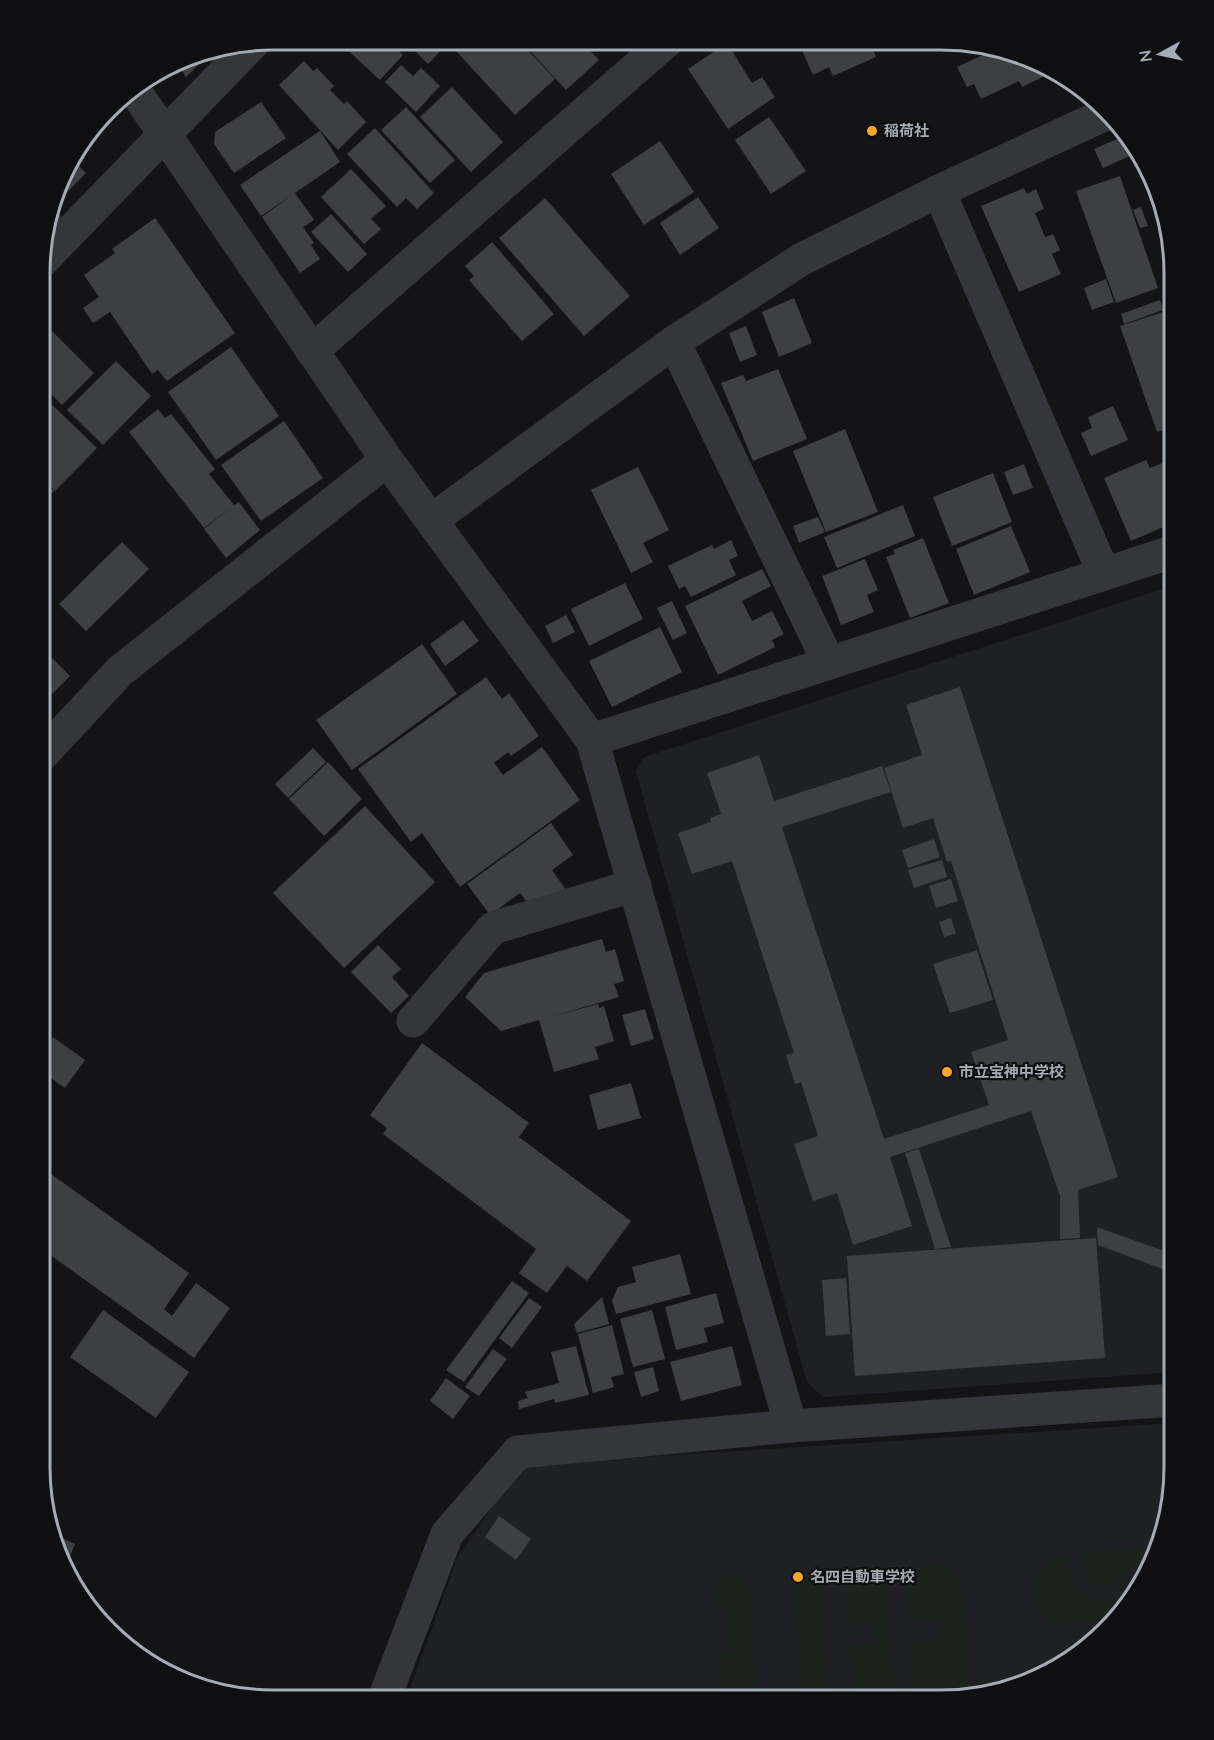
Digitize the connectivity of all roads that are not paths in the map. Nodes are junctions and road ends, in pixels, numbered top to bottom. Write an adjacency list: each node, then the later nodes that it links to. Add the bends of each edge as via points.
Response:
1 (657, 50): 9 (street)
2 (246, 51): 5 (street)
3 (138, 95): 5 (street)
4 (1101, 117): 6 (street)
5 (165, 134): 7 (street); 9 (street)
6 (939, 191): 8 (street, via 802,259); 13 (street)
7 (50, 252)
8 (674, 342): 11 (street); 14 (street)
9 (312, 351): 10 (street)
10 (387, 460): 11 (street); 16 (street, via 120,671)
11 (432, 520): 15 (street)
12 (1165, 554): 13 (street)
13 (1104, 574): 14 (street)
14 (829, 663): 15 (street)
15 (592, 740): 17 (street)
16 (50, 746)
17 (634, 885): 18 (street, via 493,928); 20 (street)
18 (414, 1021)
19 (1165, 1401): 20 (street)
20 (791, 1426): 21 (street, via 518,1452 447,1534)
21 (388, 1690)

